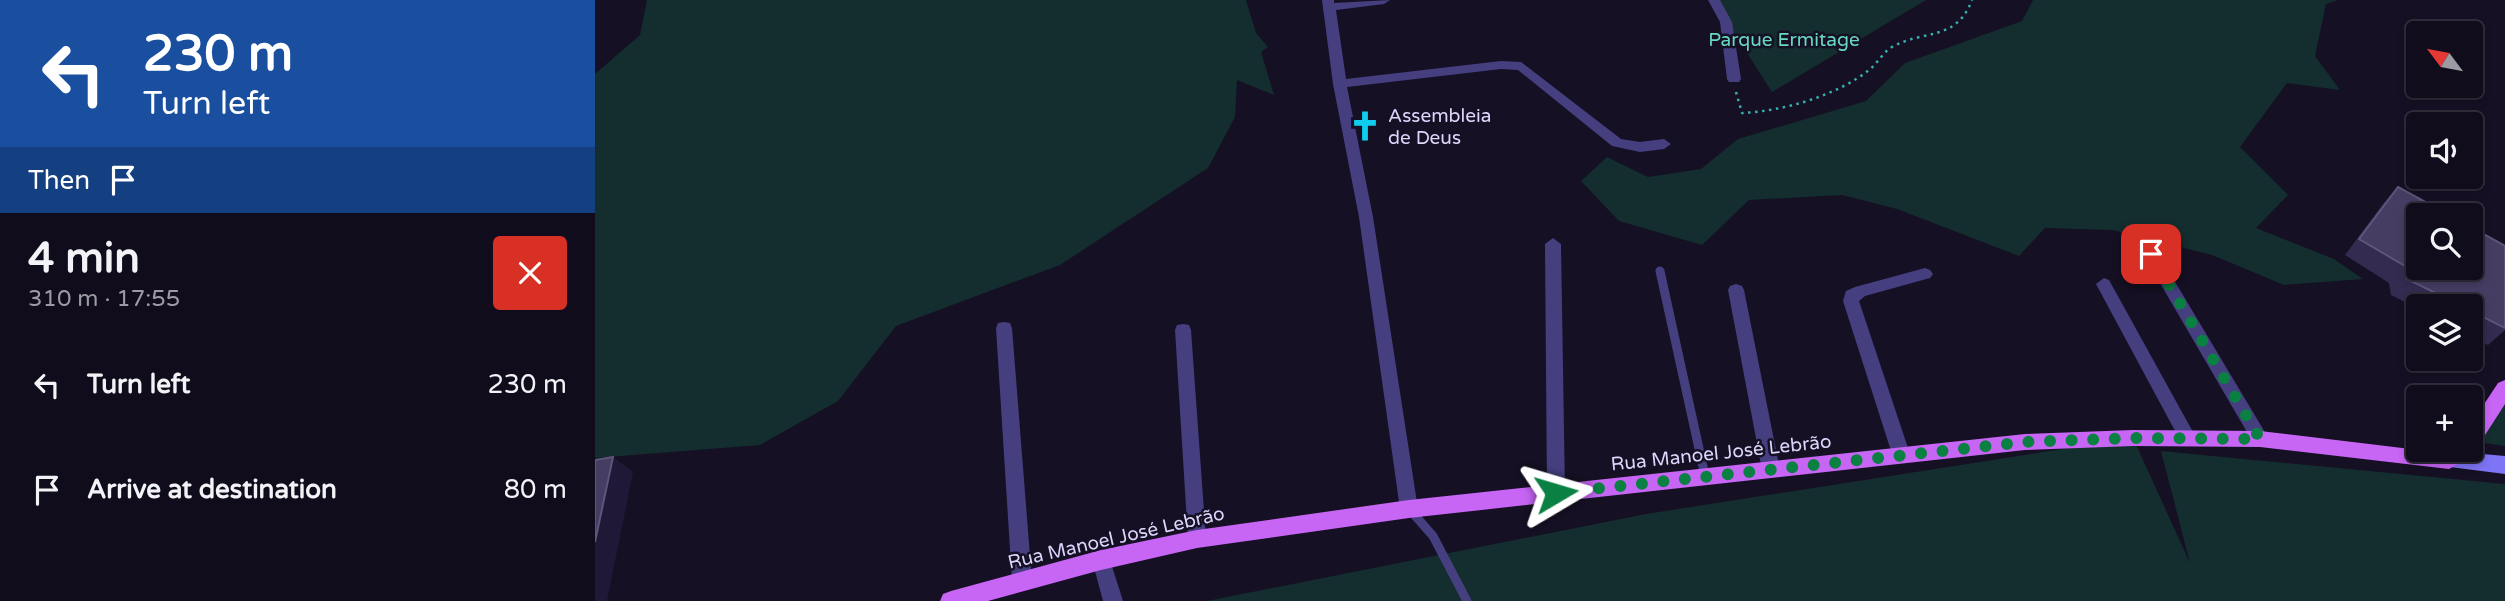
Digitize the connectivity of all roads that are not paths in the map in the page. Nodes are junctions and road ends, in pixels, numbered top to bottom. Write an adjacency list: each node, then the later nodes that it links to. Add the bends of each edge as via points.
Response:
1 (1384, 0): 3 (street)
2 (1714, 0): 4 (street, via 1726,22)
3 (1329, 3): 5 (street)
4 (1734, 79)
5 (1340, 84): 6 (street, via 1521,66 1617,144); 26 (street, via 1366,217)
6 (1664, 144)
7 (1553, 244): 25 (street)
8 (2151, 254): 18 (street)
9 (1660, 271): 24 (lane)
10 (1925, 274): 20 (street, via 1852,295 1851,301)
11 (2104, 284): 17 (street)
12 (1736, 290): 23 (street)
13 (1004, 328): 29 (street)
14 (1182, 330): 27 (street)
15 (2505, 388): 16 (main road)
16 (2483, 422)
17 (2186, 437): 18 (main road, Rua Manoel José Lebrão); 20 (main road, Rua Manoel José Lebrão, via 2025,442)
18 (2260, 439): 19 (main road, Rua Manoel José Lebrão)
19 (2406, 451)
20 (1901, 454): 23 (main road, Rua Manoel José Lebrão)
21 (2483, 460): 22 (street, Rua Manoel José Lebrão)
22 (2505, 465)
23 (1771, 470): 24 (main road, Rua Manoel José Lebrão)
24 (1705, 476): 25 (main road, Rua Manoel José Lebrão)
25 (1556, 493): 26 (main road, Rua Manoel José Lebrão)
26 (1409, 509): 27 (main road, Rua Manoel José Lebrão); 32 (lane, via 1433,536)
27 (1197, 539): 28 (main road, Rua Manoel José Lebrão)
28 (1101, 560): 29 (main road, Rua Manoel José Lebrão); 31 (street)
29 (1021, 581): 30 (main road, Rua Manoel José Lebrão)
30 (951, 601)
31 (1112, 601)
32 (1467, 601)

